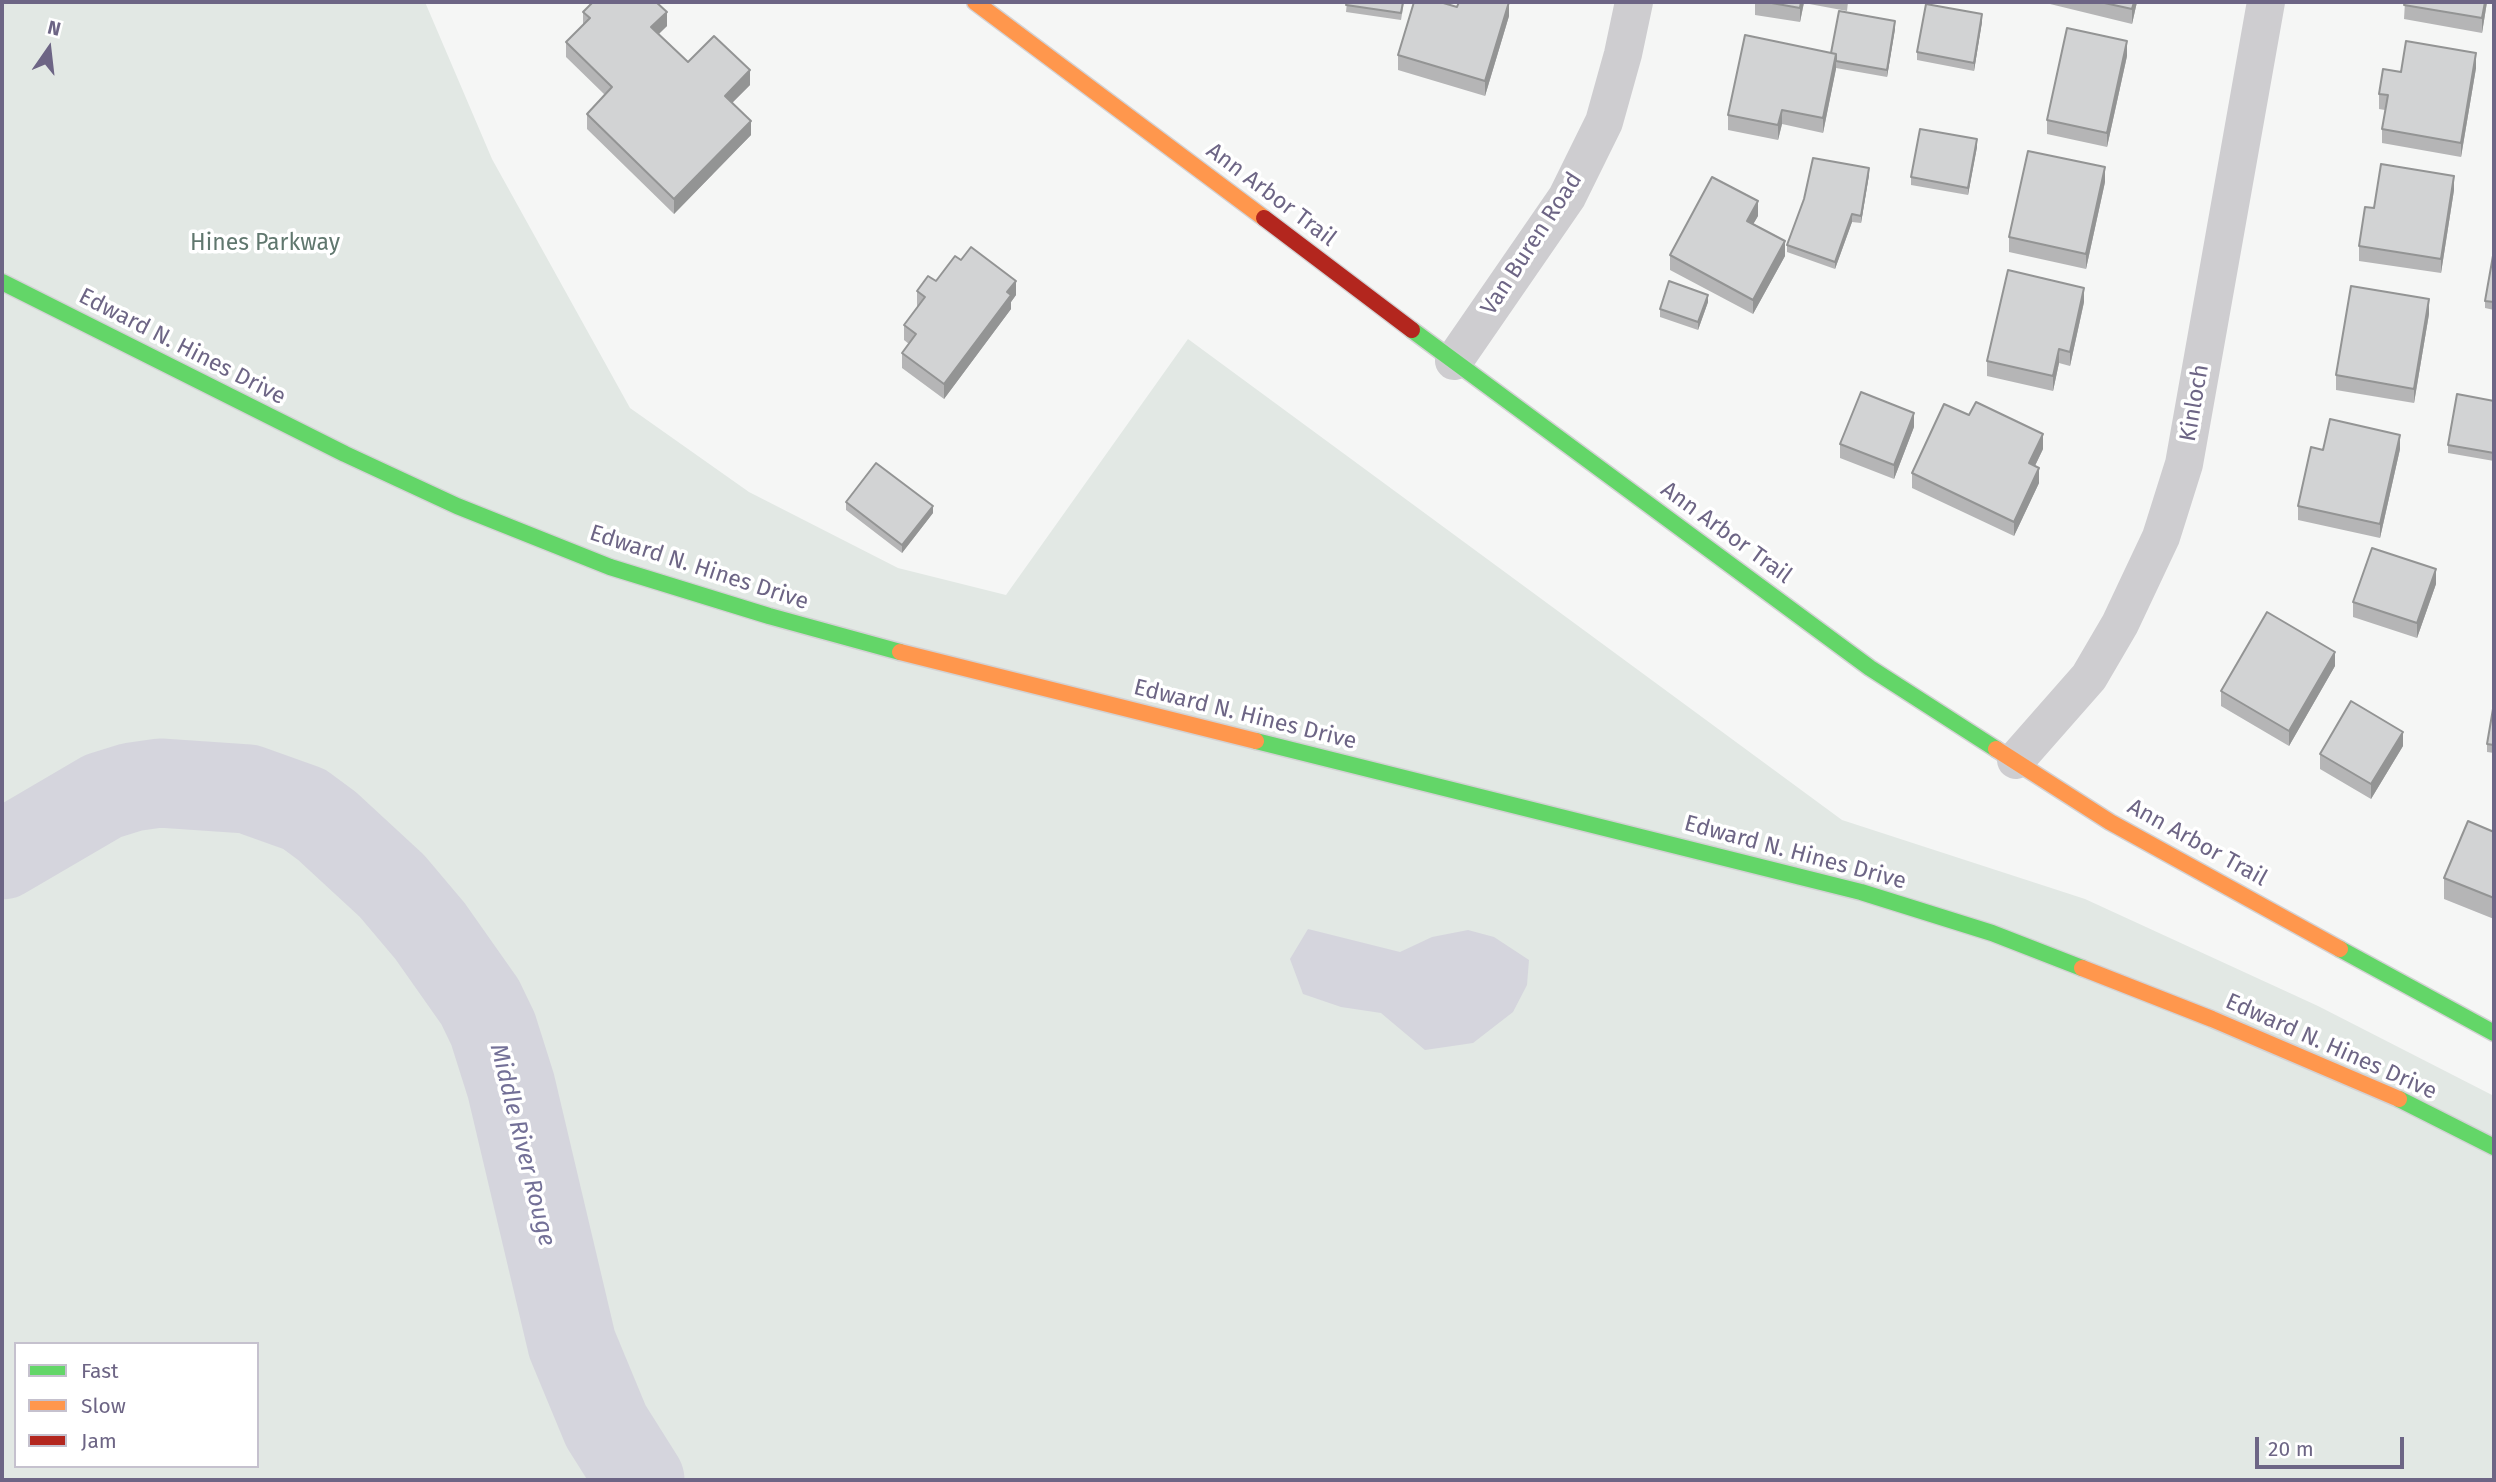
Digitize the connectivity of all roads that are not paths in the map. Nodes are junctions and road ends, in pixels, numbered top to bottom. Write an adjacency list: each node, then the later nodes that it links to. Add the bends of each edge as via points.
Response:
1 (975, 2): 5 (street, Ann Arbor Trail)
2 (1634, 2): 5 (street, Van Buren Road, via 1604,122 1567,197)
3 (2266, 2): 6 (street, Kinloch, via 2184,464 2161,537 2090,677)
4 (2, 282): 8 (street, Edward N. Hines Drive, via 345,454 457,506 610,567 909,654 1861,892 1992,933 2212,1019 2399,1099)
5 (1454, 361): 6 (street, Ann Arbor Trail, via 1870,668)
6 (2015, 760): 7 (street, Ann Arbor Trail, via 2110,822)
7 (2494, 1033)
8 (2494, 1147)

